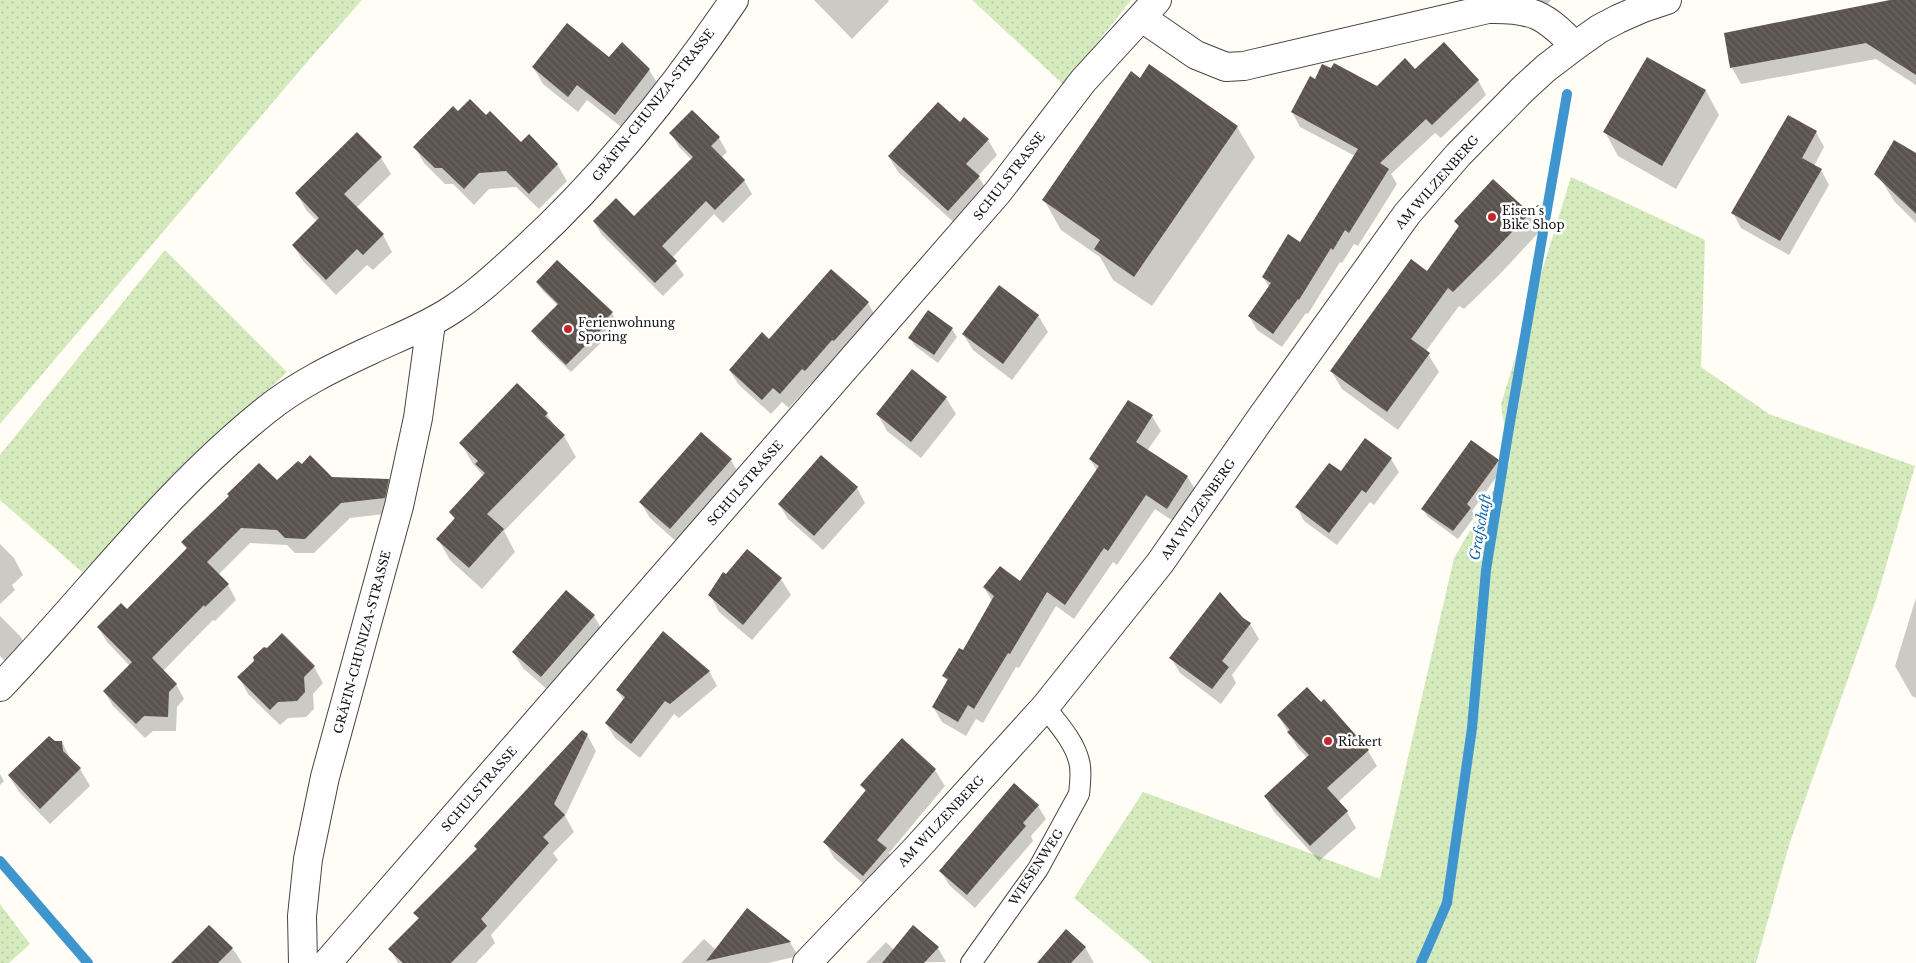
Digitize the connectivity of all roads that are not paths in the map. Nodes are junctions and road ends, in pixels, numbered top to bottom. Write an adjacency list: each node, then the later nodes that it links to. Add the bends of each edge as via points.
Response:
1 (734, 0): 5 (street, GRÄFIN-CHUNIZA-STRASSE, via 679,76 588,187 497,275)
2 (1667, 0): 4 (street, AM WILZENBERG, via 1618,19)
3 (1149, 9): 4 (street, via 1196,56 1226,67 1244,66 1488,9 1514,8 1536,15 1556,27); 9 (street, SCHULSTRASSE, via 1082,81 998,192)
4 (1575, 46): 7 (street, AM WILZENBERG, via 1500,111 1406,214 1160,563)
5 (431, 323): 6 (street, GRÄFIN-CHUNIZA-STRASSE, via 330,368 285,396 246,427 133,540); 8 (street, GRÄFIN-CHUNIZA-STRASSE, via 418,418 404,486 325,777 310,850 302,916)
6 (0, 687)
7 (1045, 707): 10 (street, AM WILZENBERG); 11 (lane, WIESENWEG, via 1070,740 1080,762 1079,794 1038,869)
8 (304, 963)
9 (327, 963)
10 (807, 963)
11 (971, 963)

